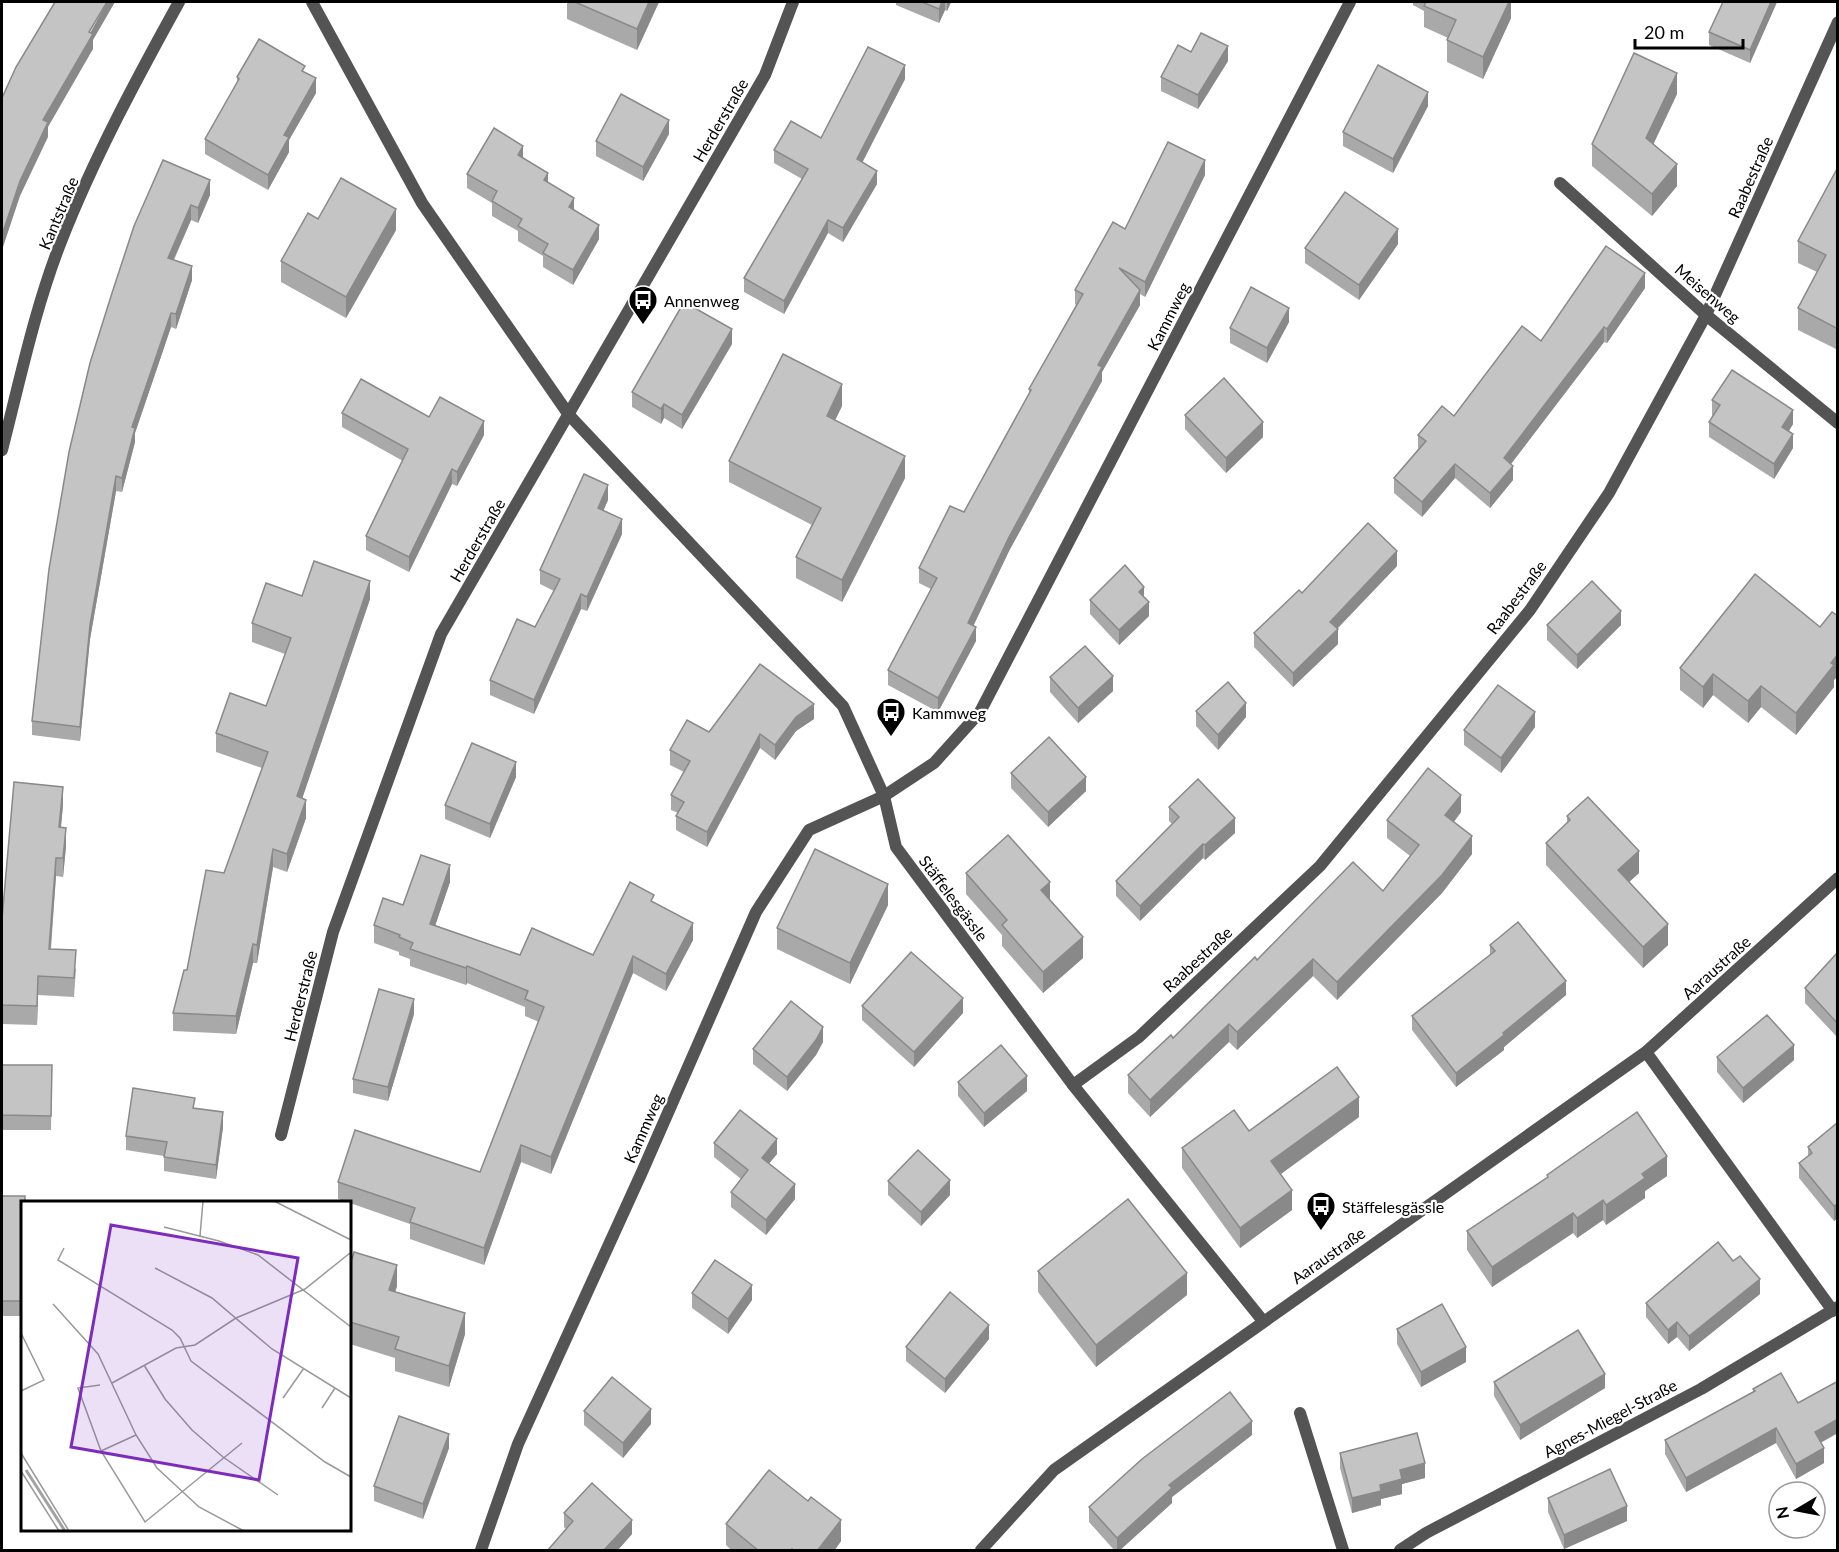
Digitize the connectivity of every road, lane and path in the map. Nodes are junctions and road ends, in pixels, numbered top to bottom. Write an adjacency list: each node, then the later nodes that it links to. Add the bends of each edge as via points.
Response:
1 (178, 2): 10 (street, Kantstraße, via 137,79 62,240 34,326)
2 (312, 2): 8 (street, via 422,203)
3 (793, 2): 8 (street, Herderstraße, via 765,75)
4 (1350, 2): 11 (street, Kammweg, via 980,712 934,763)
5 (1838, 22): 7 (street, Raabestraße)
6 (1560, 183): 7 (street, Meisenweg)
7 (1706, 315): 9 (street, Meisenweg); 14 (street, Raabestraße, via 1609,493 1530,610 1320,866 1139,1037)
8 (569, 415): 11 (street, via 843,706); 15 (street, Herderstraße, via 441,634 333,932)
9 (1838, 423)
10 (2, 450)
11 (884, 796): 14 (street, Stäffelesgässle, via 896,847); 19 (street, Kammweg, via 810,830 756,912 518,1444)
12 (1838, 878): 13 (street, Aaraustraße)
13 (1646, 1052): 16 (street, Agnes-Miegel-Straße); 17 (street, Aaraustraße)
14 (1073, 1085): 17 (street, Stäffelesgässle)
15 (281, 1135)
16 (1835, 1309): 22 (street, Agnes-Miegel-Straße, via 1701,1389 1426,1533)
17 (1263, 1321): 20 (street, Aaraustraße, via 1054,1470)
18 (1300, 1413): 21 (street)
19 (481, 1551)
20 (981, 1551)
21 (1343, 1551)
22 (1400, 1551)

